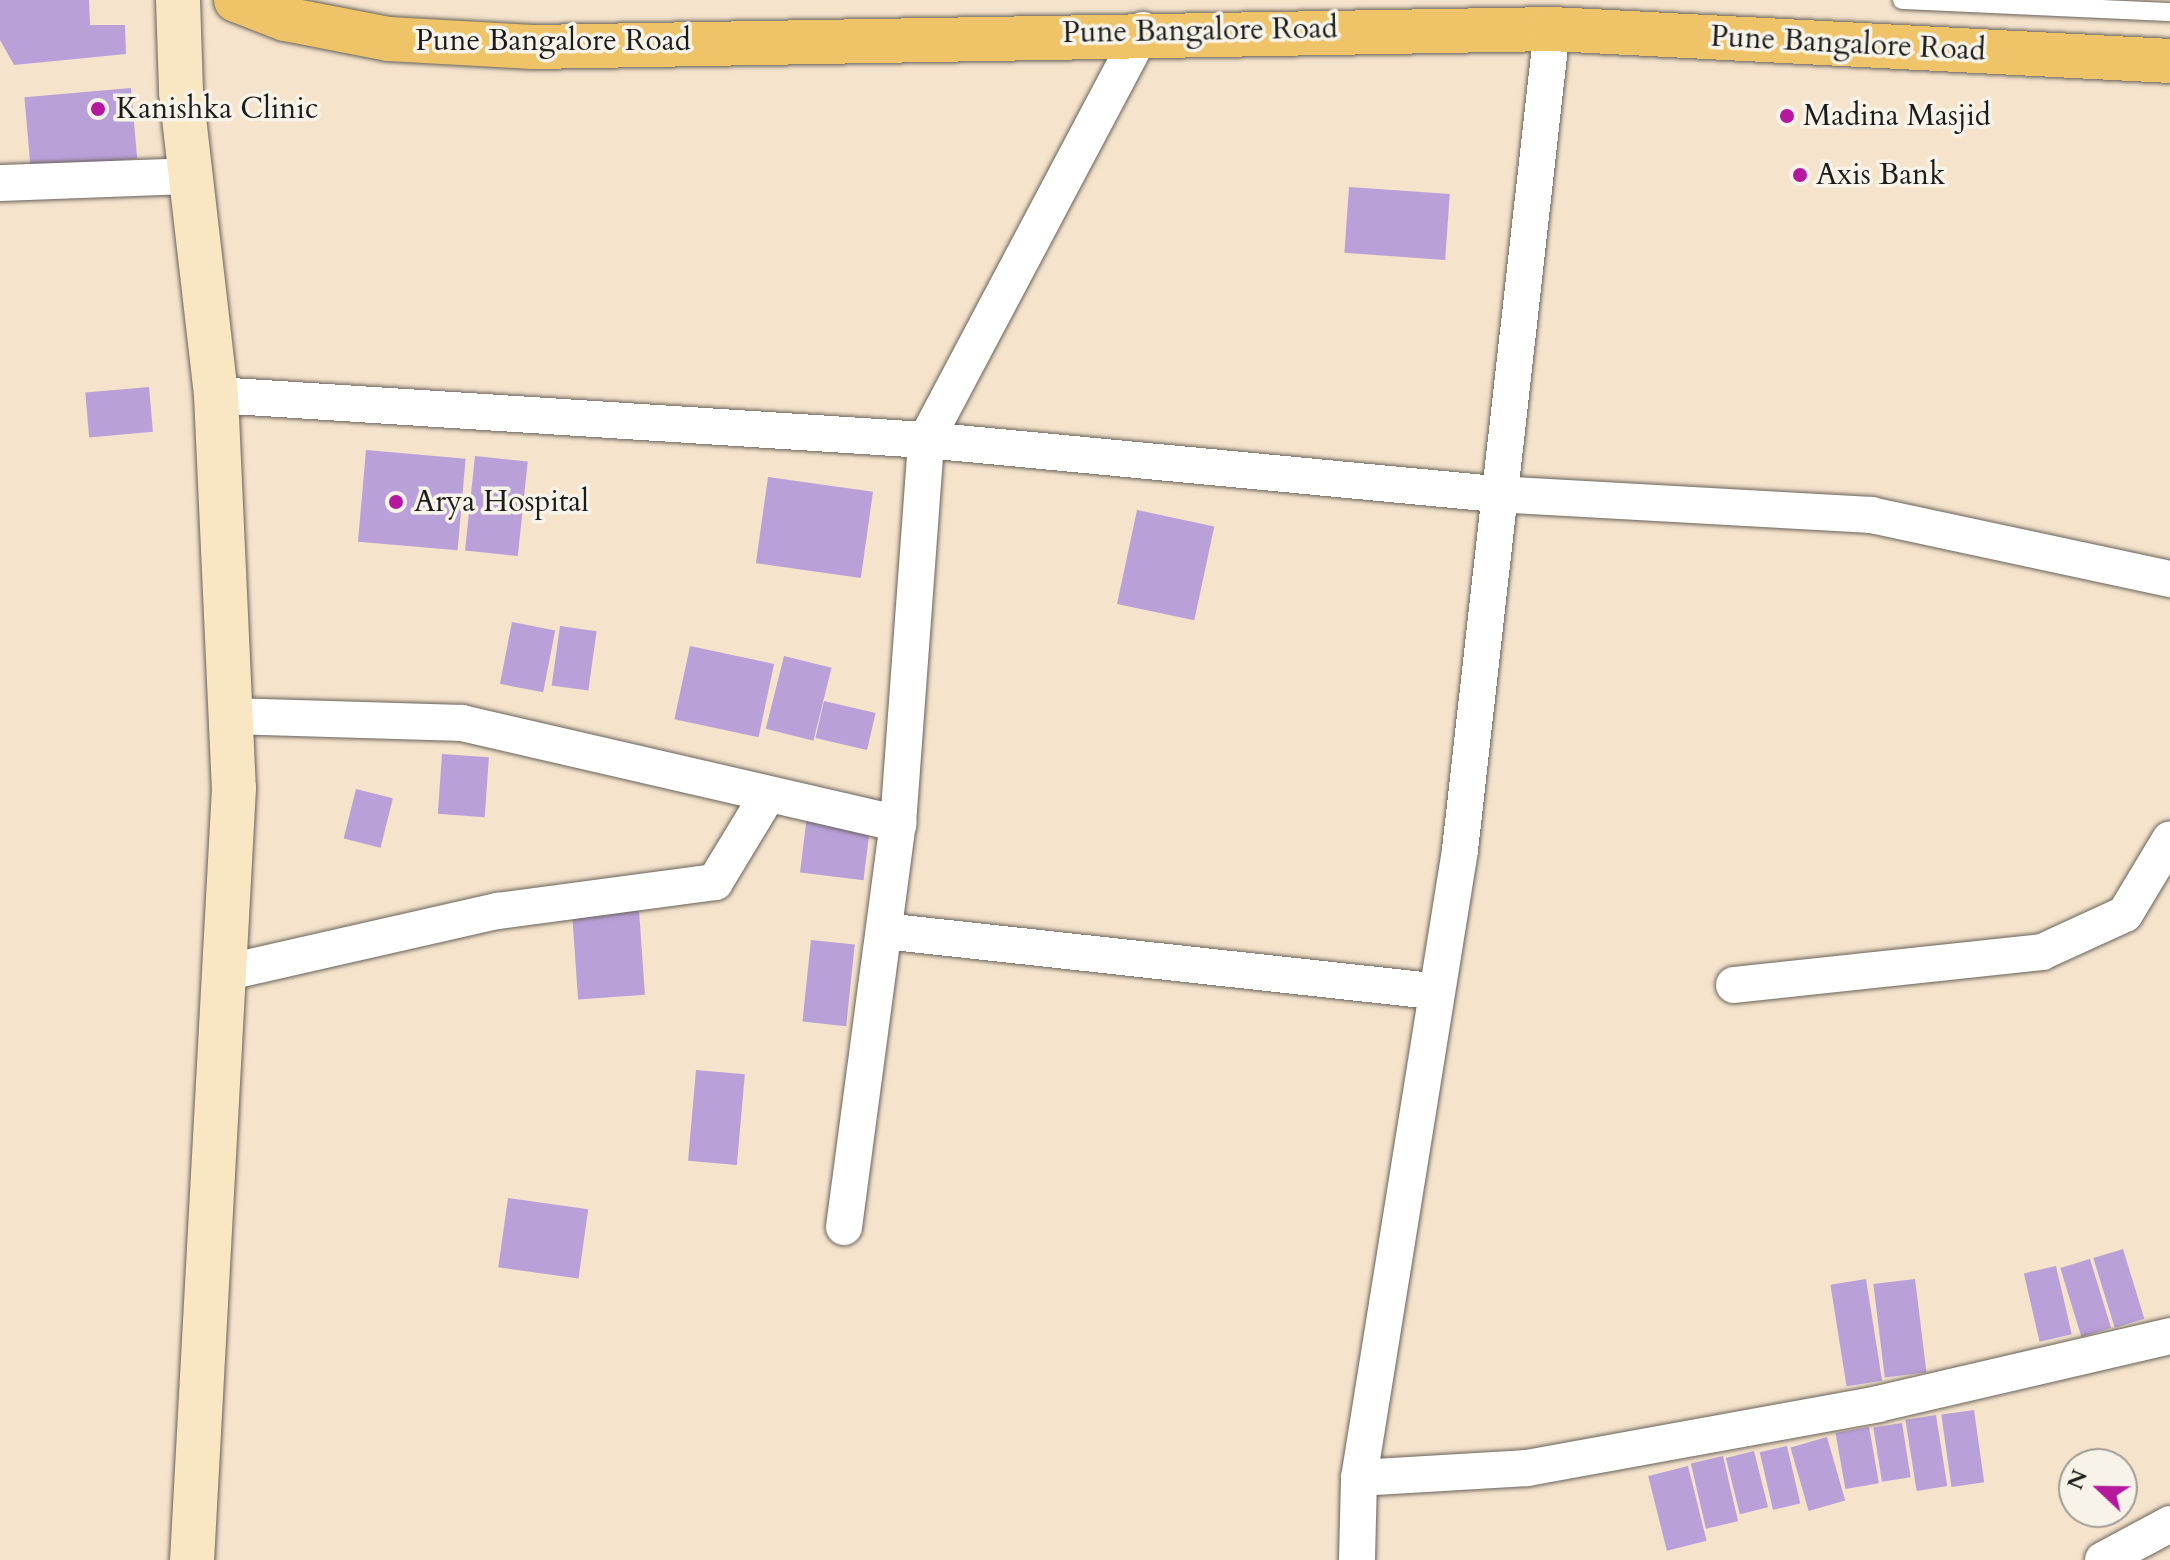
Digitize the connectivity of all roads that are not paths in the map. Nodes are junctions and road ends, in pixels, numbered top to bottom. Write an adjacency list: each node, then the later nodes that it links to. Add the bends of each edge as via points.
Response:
1 (178, 0): 8 (street)
2 (236, 0): 6 (main road, Pune Bangalore Road, via 285,19 389,39 533,47)
3 (1902, 0): 4 (lane)
4 (2170, 12)
5 (1552, 29): 6 (main road, Pune Bangalore Road); 7 (main road, Pune Bangalore Road); 12 (street)
6 (1143, 30): 11 (street)
7 (2170, 61)
8 (190, 176): 9 (street); 10 (street)
9 (0, 183)
10 (216, 395): 11 (street); 14 (street)
11 (926, 440): 12 (street); 16 (street)
12 (1495, 494): 13 (street, via 1871,515); 21 (street, via 1460,850)
13 (2170, 579)
14 (231, 716): 16 (street, via 462,723); 19 (street)
15 (761, 806): 19 (street, via 715,882 498,911)
16 (898, 824): 18 (street)
17 (2170, 839): 20 (street, via 2125,914 2042,952)
18 (884, 931): 21 (street); 22 (street)
19 (224, 973): 26 (street)
20 (1734, 985)
21 (1432, 991): 24 (street)
22 (844, 1227)
23 (2170, 1336): 24 (street, via 1878,1404 1527,1468)
24 (1359, 1478): 27 (street)
25 (2170, 1524): 28 (street)
26 (192, 1560)
27 (1357, 1560)
28 (2103, 1560)

